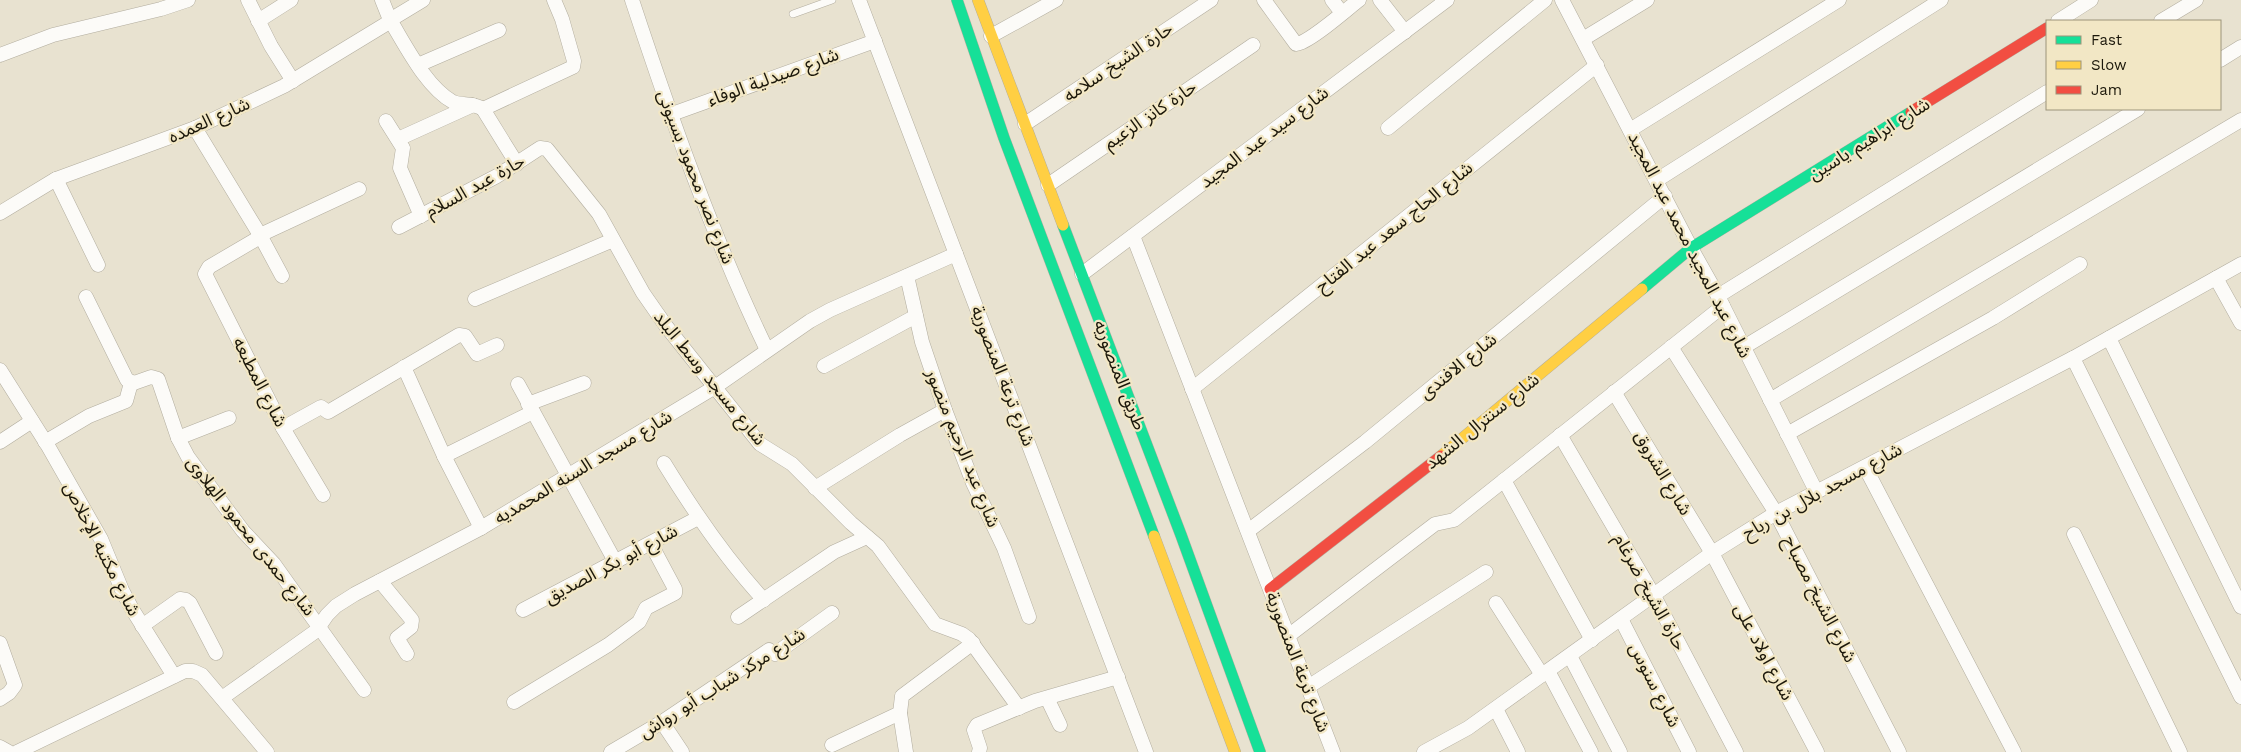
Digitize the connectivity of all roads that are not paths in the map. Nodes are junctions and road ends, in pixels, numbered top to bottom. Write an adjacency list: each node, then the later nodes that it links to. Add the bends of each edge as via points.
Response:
1 (188, 0): 26 (street)
2 (248, 0): 29 (street)
3 (291, 0): 29 (street)
4 (382, 0): 30 (street)
5 (423, 0): 30 (street, شارع العمده)
6 (554, 0): 47 (street, via 574,61 573,67)
7 (632, 0): 49 (street, شارع نصر محمود بسيونى)
8 (832, 0): 28 (lane)
9 (859, 0): 38 (street, شارع ترعة المنصورية)
10 (957, 0): 124 (main road, طريق المنصوريه, via 1004,138)
11 (978, 0): 36 (main road, طريق المنصوريه)
12 (1056, 0): 36 (street)
13 (1211, 0): 52 (street, حارة الشيخ سلامه)
14 (1264, 0): 27 (street, via 1296,44 1301,44)
15 (1332, 0): 27 (street)
16 (1359, 0): 27 (street)
17 (1380, 0): 35 (street)
18 (1446, 0): 35 (street, شارع سيد عبد المجيد)
19 (1545, 0): 54 (street)
20 (1562, 0): 37 (street, شارع عبد المجيد محمد عبد المجيد)
21 (1647, 0): 37 (street)
22 (1839, 0): 55 (street)
23 (1941, 0): 60 (street)
24 (2091, 0): 31 (street)
25 (2196, 0): 32 (street)
26 (158, 5): 41 (street, via 53,35)
27 (1342, 13)
28 (793, 14)
29 (258, 20): 45 (street)
30 (390, 20): 43 (street); 45 (street, شارع العمده)
31 (2060, 20)
32 (2163, 20)
33 (2046, 29): 70 (main road, شارع ابراهيم ياسين)
34 (499, 30): 43 (street)
35 (1405, 32): 68 (street, شارع سيد عبد المجيد)
36 (991, 36): 52 (main road, طريق المنصوريه)
37 (1583, 40): 44 (street, شارع عبد المجيد محمد عبد المجيد)
38 (874, 41): 49 (street, شارع صيدلية الوفاء); 71 (street, شارع ترعة المنصورية)
39 (1253, 45): 61 (street, حارة كانز الزعيم)
40 (2241, 47): 42 (street)
41 (0, 55)
42 (2221, 59)
43 (418, 65): 47 (street, via 432,83 454,102)
44 (1596, 65): 55 (street, شارع عبد المجيد محمد عبد المجيد); 97 (street, شارع الحاج سعد عبد الفتاح)
45 (293, 81): 53 (street, شارع العمده)
46 (2046, 93): 81 (street)
47 (478, 107): 56 (street); 58 (street)
48 (2136, 110): 87 (street)
49 (672, 114): 88 (street, شارع نصر محمود بسيونى, via 743,300)
50 (2241, 120): 99 (street)
51 (386, 121): 56 (street)
52 (1024, 124): 61 (main road, طريق المنصوريه)
53 (195, 128): 59 (street, شارع العمده); 67 (street)
54 (1388, 128)
55 (1630, 130): 60 (street, شارع عبد المجيد محمد عبد المجيد)
56 (398, 139): 65 (street, via 403,152 400,168)
57 (549, 152): 58 (street, حارة عبد السلام, via 540,148); 69 (street, شارع مسجد وسط البلد, via 599,214)
58 (517, 164): 65 (street, حارة عبد السلام)
59 (56, 179): 64 (street, شارع العمده); 74 (street)
60 (1657, 180): 63 (street, شارع عبد المجيد محمد عبد المجيد)
61 (1048, 185): 75 (main road, طريق المنصوريه)
62 (359, 189): 67 (street)
63 (1665, 196): 70 (street, شارع عبد المجيد محمد عبد المجيد); 121 (street, شارع الافندى, via 1365,442)
64 (0, 213)
65 (420, 216): 66 (street, حارة عبد السلام)
66 (399, 227)
67 (260, 236): 76 (street); 104 (street, شارع المطبعه, via 209,267 205,276)
68 (1133, 236): 75 (street, شارع سيد عبد المجيد); 97 (street, شارع ترعة المنصورية)
69 (614, 240): 80 (street); 96 (street, شارع مسجد وسط البلد, via 643,293)
70 (1691, 248): 81 (street, شارع عبد المجيد محمد عبد المجيد); 130 (main road, شارع سنترال الشهد, via 1448,450)
71 (956, 254): 77 (street, شارع مسجد السنه المحمديه); 151 (street, شارع ترعة المنصورية)
72 (2080, 264): 105 (street, via 1993,318)
73 (2241, 264): 78 (street, شارع مسجد بلال بن رباح)
74 (98, 265)
75 (1082, 274): 124 (main road, طريق المنصوريه)
76 (282, 276)
77 (907, 276): 82 (street, شارع عبد الرحيم منصور); 88 (street, شارع مسجد السنه المحمديه, via 830,310)
78 (2216, 278): 83 (street); 84 (street, شارع مسجد بلال بن رباح)
79 (86, 297): 93 (street)
80 (476, 299)
81 (1721, 301): 86 (street); 87 (street, شارع عبد المجيد محمد عبد المجيد)
82 (916, 316): 90 (street); 101 (street, شارع عبد الرحيم منصور)
83 (2241, 323)
84 (2109, 338): 89 (street, شارع مسجد بلال بن رباح); 134 (street)
85 (497, 345): 91 (street, via 477,354 465,336 459,335)
86 (1671, 347): 98 (street); 118 (street, شارع الشيخ مصباح)
87 (1744, 347): 99 (street, شارع عبد المجيد محمد عبد المجيد)
88 (767, 350): 96 (street, شارع مسجد السنه المحمديه)
89 (2073, 358): 112 (street, شارع مسجد بلال بن رباح); 154 (street)
90 (824, 366)
91 (404, 367): 104 (street, via 328,412 321,407); 110 (street)
92 (0, 370): 103 (street, شارع مكتبه الإخلاص)
93 (131, 383): 107 (street, شارع حمدى محمود الهلاوى, via 151,377 158,379); 109 (street, via 126,401 88,416)
94 (584, 383): 100 (street)
95 (518, 384): 100 (street)
96 (715, 387): 113 (street, شارع مسجد السنه المحمديه); 115 (street, شارع مسجد وسط البلد, via 760,444 792,464)
97 (1192, 389): 121 (street, شارع ترعة المنصورية)
98 (1614, 392): 106 (street); 126 (street, شارع الشروق)
99 (1770, 400): 105 (street, شارع عبد المجيد محمد عبد المجيد)
100 (531, 408): 110 (street); 113 (street)
101 (945, 410): 115 (street); 138 (street, شارع عبد الرحيم منصور, via 973,483 1007,556)
102 (229, 418): 107 (street)
103 (32, 421): 108 (street); 109 (street, شارع مكتبه الإخلاص)
104 (283, 428): 117 (street, شارع المطبعه)
105 (1787, 434): 116 (street, شارع عبد المجيد محمد عبد المجيد)
106 (1560, 435): 114 (street); 131 (street, حارة الشيخ ضرغام)
107 (178, 438): 141 (street, شارع حمدى محمود الهلاوى, via 243,531 274,564)
108 (0, 442)
109 (45, 442): 140 (street, شارع مكتبه الإخلاص, via 101,538 122,590)
110 (444, 456): 120 (street)
111 (664, 463): 119 (street)
112 (1865, 466): 116 (street, شارع مسجد بلال بن رباح); 185 (street)
113 (567, 476): 120 (street, شارع مسجد السنه المحمديه); 127 (street)
114 (1504, 480): 142 (street, via 1454,520 1435,524); 143 (street)
115 (816, 488): 123 (street, شارع مسجد وسط البلد)
116 (1816, 491): 118 (street, شارع مسجد بلال بن رباح)
117 (323, 495)
118 (1776, 513): 126 (street, شارع مسجد بلال بن رباح); 184 (street, شارع الشيخ مصباح)
119 (698, 518): 125 (street, شارع أبو بكر الصديق); 132 (street, via 736,570)
120 (480, 528): 129 (street, شارع مسجد السنه المحمديه)
121 (1248, 532): 130 (street, شارع ترعة المنصورية)
122 (2074, 534): 186 (street)
123 (867, 536): 132 (street, via 834,552); 145 (street, شارع مسجد وسط البلد, via 878,546 934,624 962,634)
124 (1169, 538): 174 (main road, طريق المنصوريه); 175 (main road, طريق المنصوريه)
125 (651, 544): 127 (street, شارع أبو بكر الصديق); 158 (street, via 675,593 646,608 639,622 608,646)
126 (1712, 553): 131 (street, شارع مسجد بلال بن رباح); 183 (street, شارع اولاد على)
127 (616, 563): 135 (street, شارع أبو بكر الصديق)
128 (1486, 572): 152 (street)
129 (380, 581): 141 (street, شارع مسجد السنه المحمديه, via 336,606); 147 (street, via 412,620 411,627 397,638)
130 (1270, 589): 142 (street, شارع ترعة المنصورية)
131 (1654, 596): 139 (street, شارع مسجد بلال بن رباح); 182 (street, حارة الشيخ ضرغام)
132 (764, 600): 137 (street)
133 (1496, 604): 149 (street)
134 (2241, 607)
135 (523, 610)
136 (832, 613): 162 (street, شارع مركز شباب أبو رواش, via 775,654 769,650)
137 (738, 617)
138 (1029, 617)
139 (1621, 619): 143 (street, شارع مسجد بلال بن رباح); 181 (street, شارع سنوس)
140 (142, 626): 146 (street, via 180,599 186,600); 150 (street, شارع مكتبه الإخلاص)
141 (320, 626): 153 (street, شارع حمدى محمود الهلاوى); 156 (street, شارع مسجد السنه المحمديه)
142 (1288, 636): 152 (street, شارع ترعة المنصورية)
143 (1592, 640): 148 (street, شارع مسجد بلال بن رباح)
144 (0, 643): 155 (street, via 15,685)
145 (973, 644): 159 (street, شارع مسجد وسط البلد); 161 (street, via 902,696)
146 (216, 653)
147 (407, 654)
148 (1570, 656): 149 (street, شارع مسجد بلال بن رباح); 180 (street)
149 (1545, 673): 160 (street, شارع مسجد بلال بن رباح); 179 (street)
150 (180, 674): 156 (street, via 193,671 202,675); 167 (street)
151 (1118, 677): 157 (street); 173 (street, شارع ترعة المنصورية)
152 (1308, 687): 176 (street, شارع ترعة المنصورية)
153 (364, 690)
154 (2241, 697)
155 (0, 698)
156 (222, 698): 168 (street)
157 (1047, 698): 159 (street); 163 (street)
158 (514, 702)
159 (1019, 708): 172 (street, via 976,726)
160 (1496, 709): 177 (street, شارع مسجد بلال بن رباح); 178 (street)
161 (900, 714): 164 (street); 171 (street)
162 (662, 722): 169 (street, شارع مركز شباب أبو رواش); 170 (street)
163 (1060, 724)
164 (832, 745)
165 (0, 747): 166 (street)
166 (8, 752)
167 (17, 752)
168 (267, 752)
169 (611, 752)
170 (682, 752)
171 (906, 752)
172 (978, 752)
173 (1146, 752)
174 (1235, 752)
175 (1260, 752)
176 (1333, 752)
177 (1424, 752)
178 (1518, 752)
179 (1591, 752)
180 (1620, 752)
181 (1689, 752)
182 (1736, 752)
183 (1817, 752)
184 (1899, 752)
185 (2014, 752)
186 (2180, 752)

